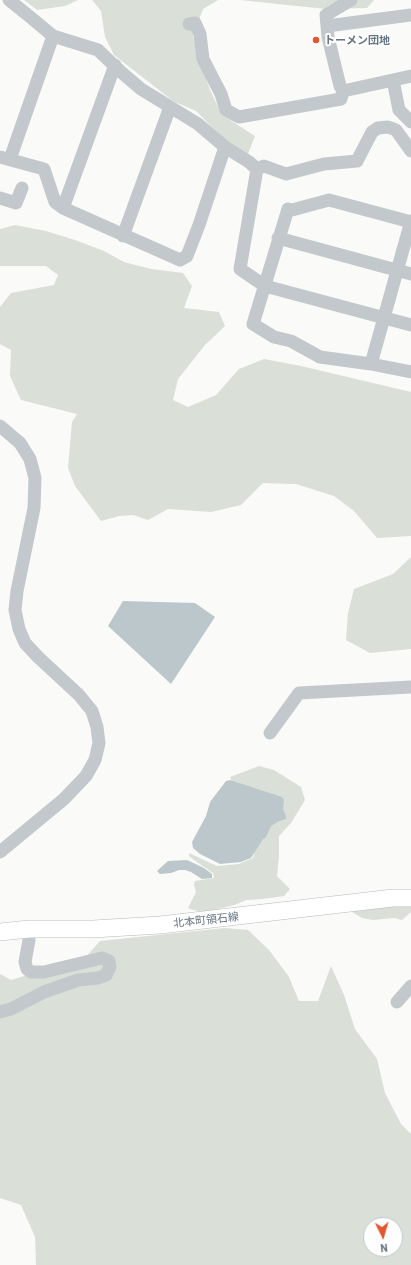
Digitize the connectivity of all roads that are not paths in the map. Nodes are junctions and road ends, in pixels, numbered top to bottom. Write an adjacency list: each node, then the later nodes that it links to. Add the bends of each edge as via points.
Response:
1 (9, 0): 6 (street)
2 (351, 0): 5 (street, via 326,15)
3 (411, 14): 5 (street)
4 (189, 24): 10 (street, via 195,23 200,34 203,58 226,110 240,117 341,99)
5 (327, 26): 10 (street)
6 (52, 36): 7 (street, via 98,50); 15 (street)
7 (115, 65): 11 (street, via 141,89); 19 (street)
8 (411, 76): 9 (street)
9 (393, 80): 10 (street); 12 (street, via 399,110)
10 (343, 91)
11 (170, 107): 13 (street, via 198,124); 21 (street)
12 (411, 122)
13 (225, 147): 16 (street); 21 (street, via 200,225 187,256 180,260)
14 (411, 151): 16 (street, via 396,130 388,127 378,128 372,132 357,161 324,164 286,174 264,166)
15 (5, 158): 19 (street, via 44,169 55,202)
16 (257, 169): 26 (street, via 240,269)
17 (22, 188): 18 (street, via 16,203)
18 (0, 198)
19 (63, 208): 21 (street)
20 (411, 221): 22 (street, via 329,200 288,209); 23 (street)
21 (123, 236)
22 (278, 238): 24 (street); 26 (street)
23 (408, 243): 24 (street)
24 (397, 270): 25 (street); 27 (street)
25 (411, 274)
26 (265, 286): 27 (street); 29 (street, via 253,324 274,337 291,341 320,357)
27 (384, 318): 28 (street); 29 (street)
28 (411, 325)
29 (371, 364): 30 (street)
30 (411, 372)
31 (0, 426): 34 (street, via 20,443 30,459 35,478 34,508 17,591 15,610 19,629 25,643 92,711 99,743 95,760 86,776 64,799)
32 (411, 687): 33 (street, via 299,693)
33 (270, 733)
34 (0, 852)
35 (411, 898): 36 (main road, 北本町領石線, via 160,925)
36 (29, 929): 37 (main road, 北本町領石線); 40 (street, via 25,962 31,972 44,972 102,958 109,961 110,967 106,975 78,980)
37 (0, 932)
38 (411, 986): 39 (street)
39 (397, 1002)
40 (0, 1012)

